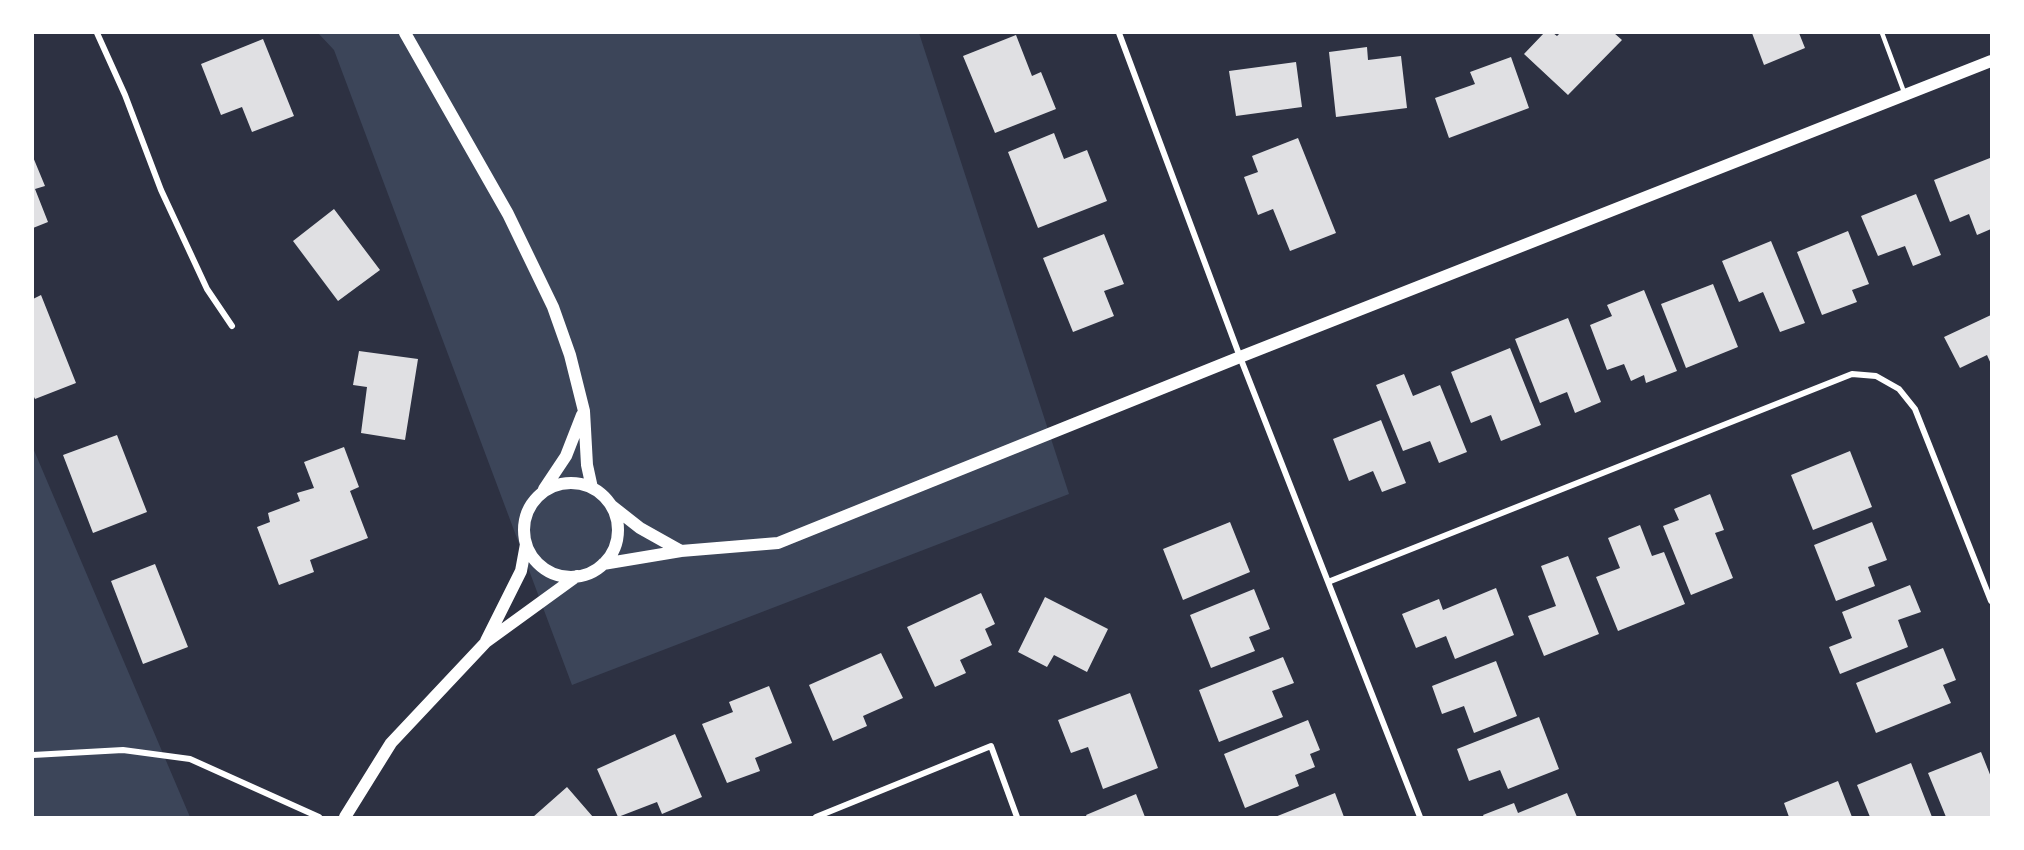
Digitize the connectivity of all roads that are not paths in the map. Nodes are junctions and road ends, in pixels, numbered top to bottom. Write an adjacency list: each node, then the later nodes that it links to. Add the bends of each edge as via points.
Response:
1 (97, 33): 7 (street, via 161,190 207,289)
2 (405, 33): 9 (main road, via 508,214 553,306)
3 (1119, 33): 8 (street)
4 (1882, 33): 6 (lane)
5 (1991, 61): 6 (main road)
6 (1905, 95): 8 (main road)
7 (232, 326)
8 (1240, 357): 14 (main road, via 778,543); 17 (street)
9 (584, 411): 10 (main road, via 586,465); 11 (main road, via 566,456)
10 (592, 488): 11 (main road, via 567,483); 12 (main road)
11 (542, 492): 13 (main road, via 524,521)
12 (610, 504): 14 (main road, via 640,528); 15 (main road, via 618,528 611,554)
13 (526, 544): 16 (main road, via 537,563 546,569); 19 (main road, via 521,571)
14 (681, 551): 15 (main road)
15 (603, 564): 16 (main road)
16 (577, 576): 19 (main road)
17 (1328, 582): 18 (street, via 1852,375 1876,376 1899,389 1915,410); 25 (street)
18 (1991, 601)
19 (486, 642): 22 (main road, via 391,743)
20 (33, 755): 21 (street, via 123,750 190,759)
21 (319, 817)
22 (345, 817)
23 (816, 817): 24 (street, via 991,746)
24 (1017, 817)
25 (1420, 817)

